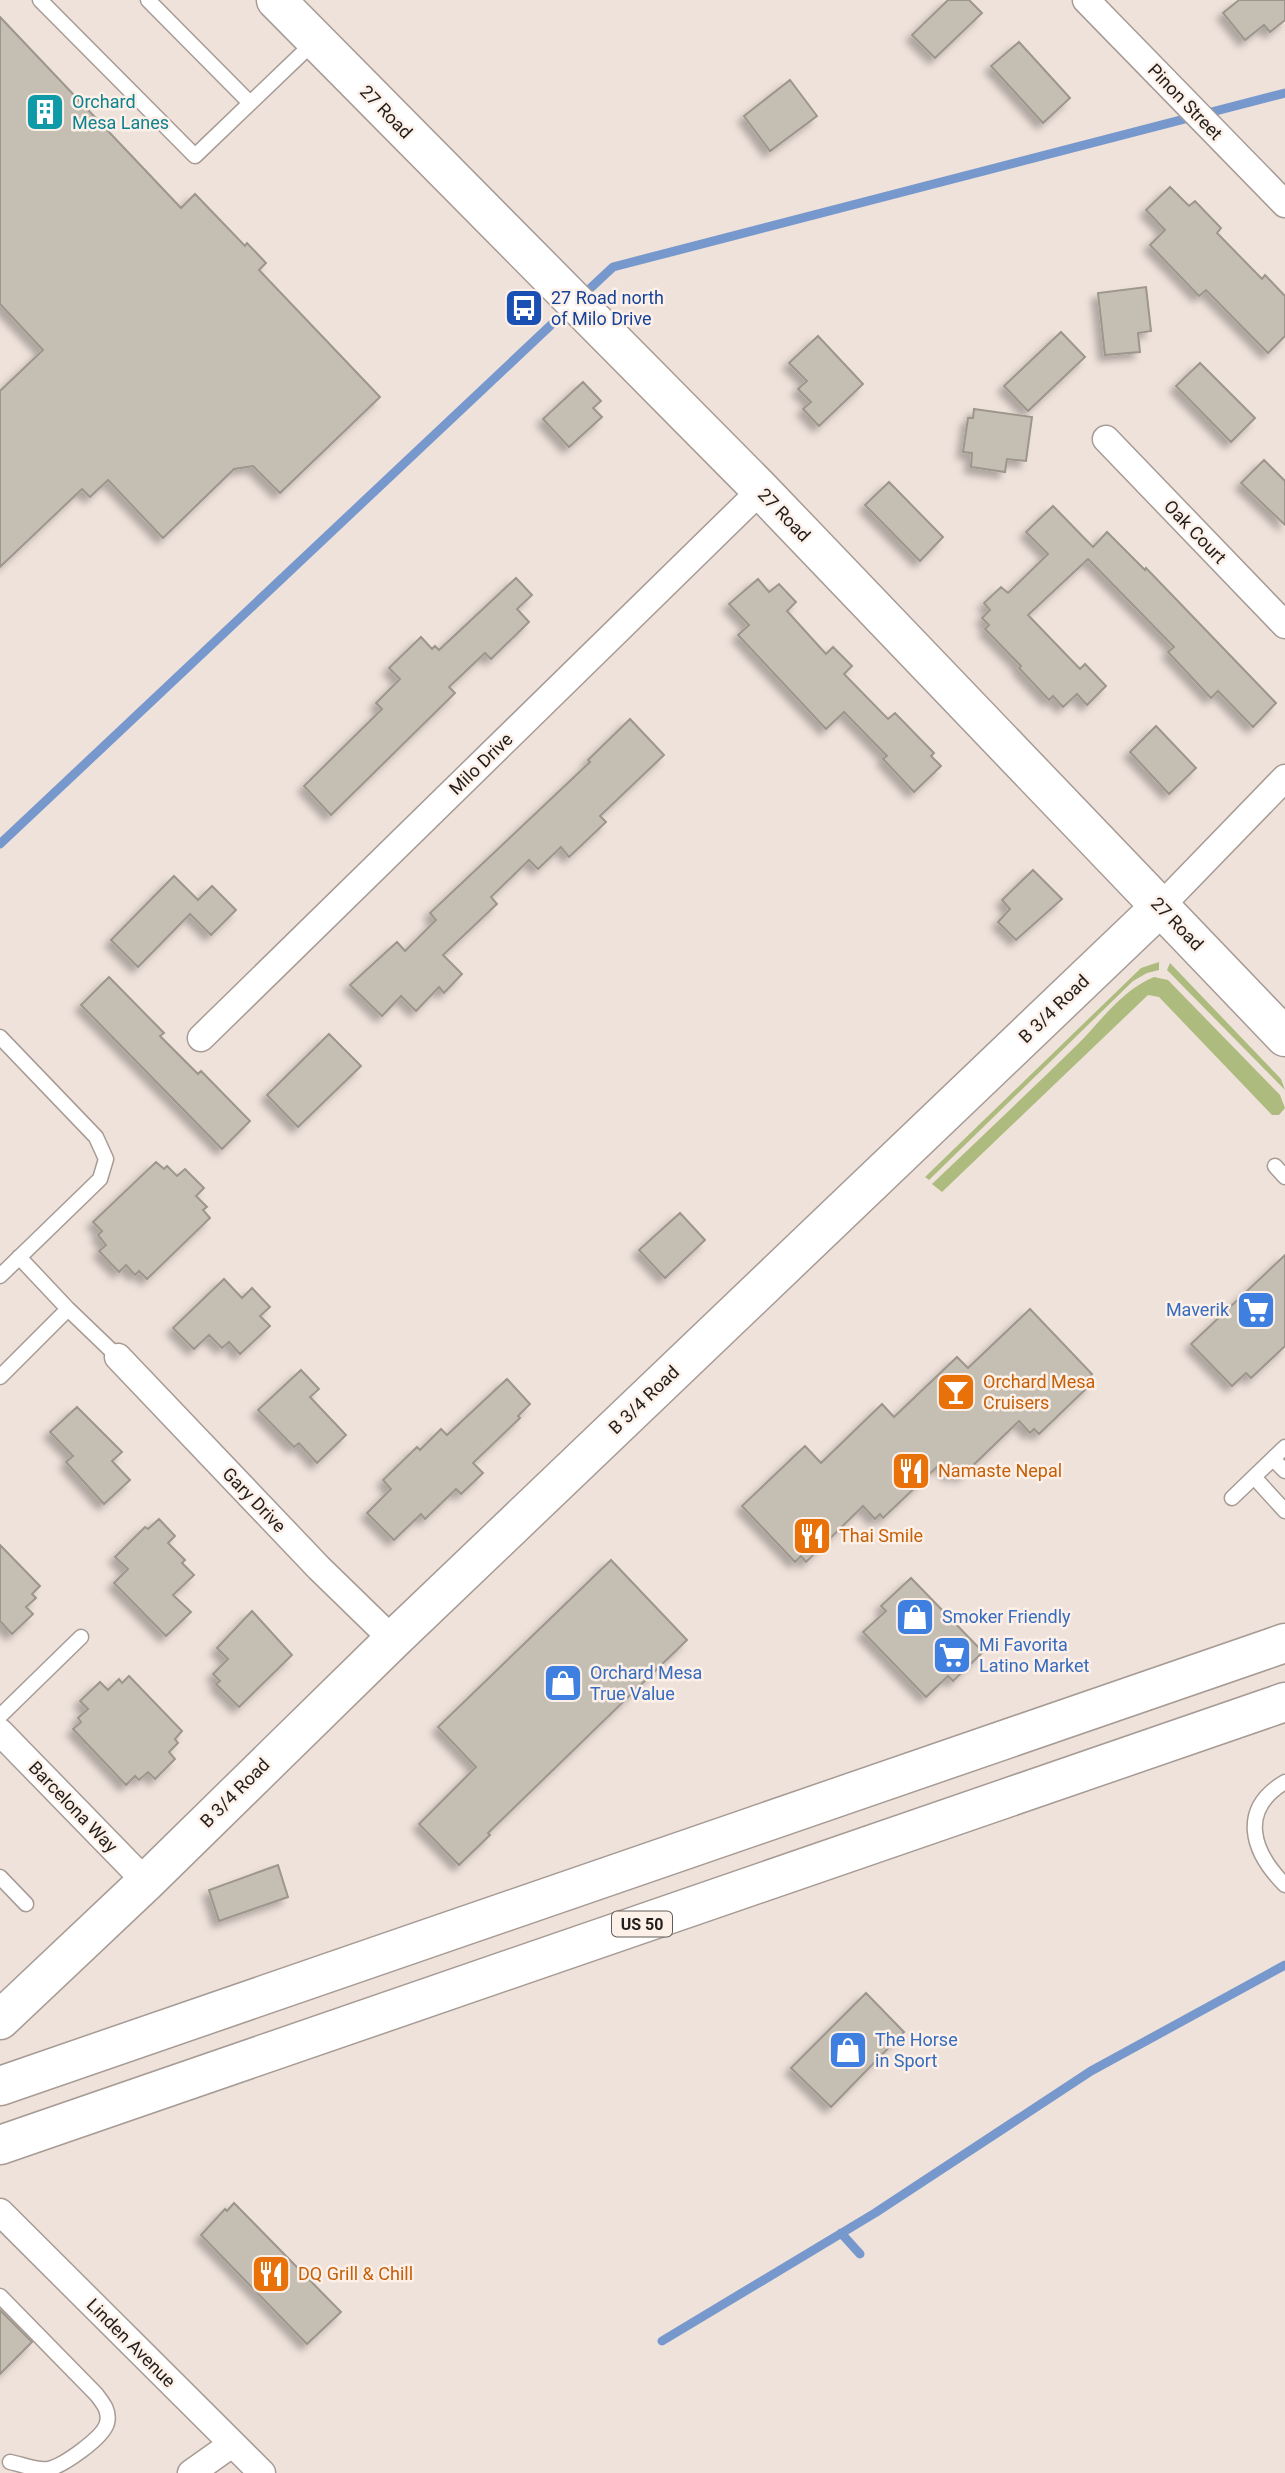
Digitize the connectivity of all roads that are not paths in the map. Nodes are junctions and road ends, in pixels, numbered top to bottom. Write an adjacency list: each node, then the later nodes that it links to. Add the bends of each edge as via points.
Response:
1 (40, 0): 6 (lane, via 195,156)
2 (148, 0): 6 (lane)
3 (276, 0): 5 (main road, 27 Road)
4 (1086, 0): 7 (street, Pinon Street)
5 (316, 40): 6 (lane); 9 (main road, 27 Road)
6 (250, 103)
7 (1285, 204)
8 (1106, 439): 10 (street, Oak Court)
9 (761, 491): 12 (main road, 27 Road); 15 (street, Milo Drive)
10 (1285, 625)
11 (1285, 778): 12 (street, B 3/4 Road)
12 (1160, 907): 14 (main road, 27 Road); 28 (main road, B 3/4 Road)
13 (0, 1037): 16 (lane, via 96,1137 106,1159 100,1178)
14 (1285, 1037)
15 (201, 1038)
16 (19, 1257): 17 (lane); 18 (lane)
17 (0, 1276)
18 (68, 1309): 19 (lane); 20 (lane)
19 (118, 1357): 28 (street, Gary Drive)
20 (0, 1377)
21 (1285, 1447): 22 (lane)
22 (1273, 1459): 23 (lane); 24 (lane)
23 (1285, 1471)
24 (1254, 1477): 25 (lane); 26 (lane)
25 (1232, 1498)
26 (1285, 1511)
27 (81, 1637): 31 (lane)
28 (393, 1640): 35 (main road, B 3/4 Road)
29 (1285, 1643): 39 (main road)
30 (1285, 1702): 40 (main road, US 50)
31 (0, 1716)
32 (0, 1732): 35 (street, Barcelona Way)
33 (1285, 1782): 36 (lane, via 1268,1793 1256,1816 1255,1841 1267,1867)
34 (0, 1877): 37 (lane)
35 (146, 1882): 38 (main road, B 3/4 Road)
36 (1285, 1885)
37 (26, 1903)
38 (0, 2020)
39 (0, 2086)
40 (0, 2145)
41 (0, 2212): 43 (street, Linden Avenue)
42 (0, 2296): 44 (lane, via 96,2393 106,2407 108,2421 103,2431 65,2463 45,2470)
43 (232, 2444): 45 (street); 46 (street, Linden Avenue)
44 (10, 2462)
45 (191, 2473)
46 (262, 2473)

